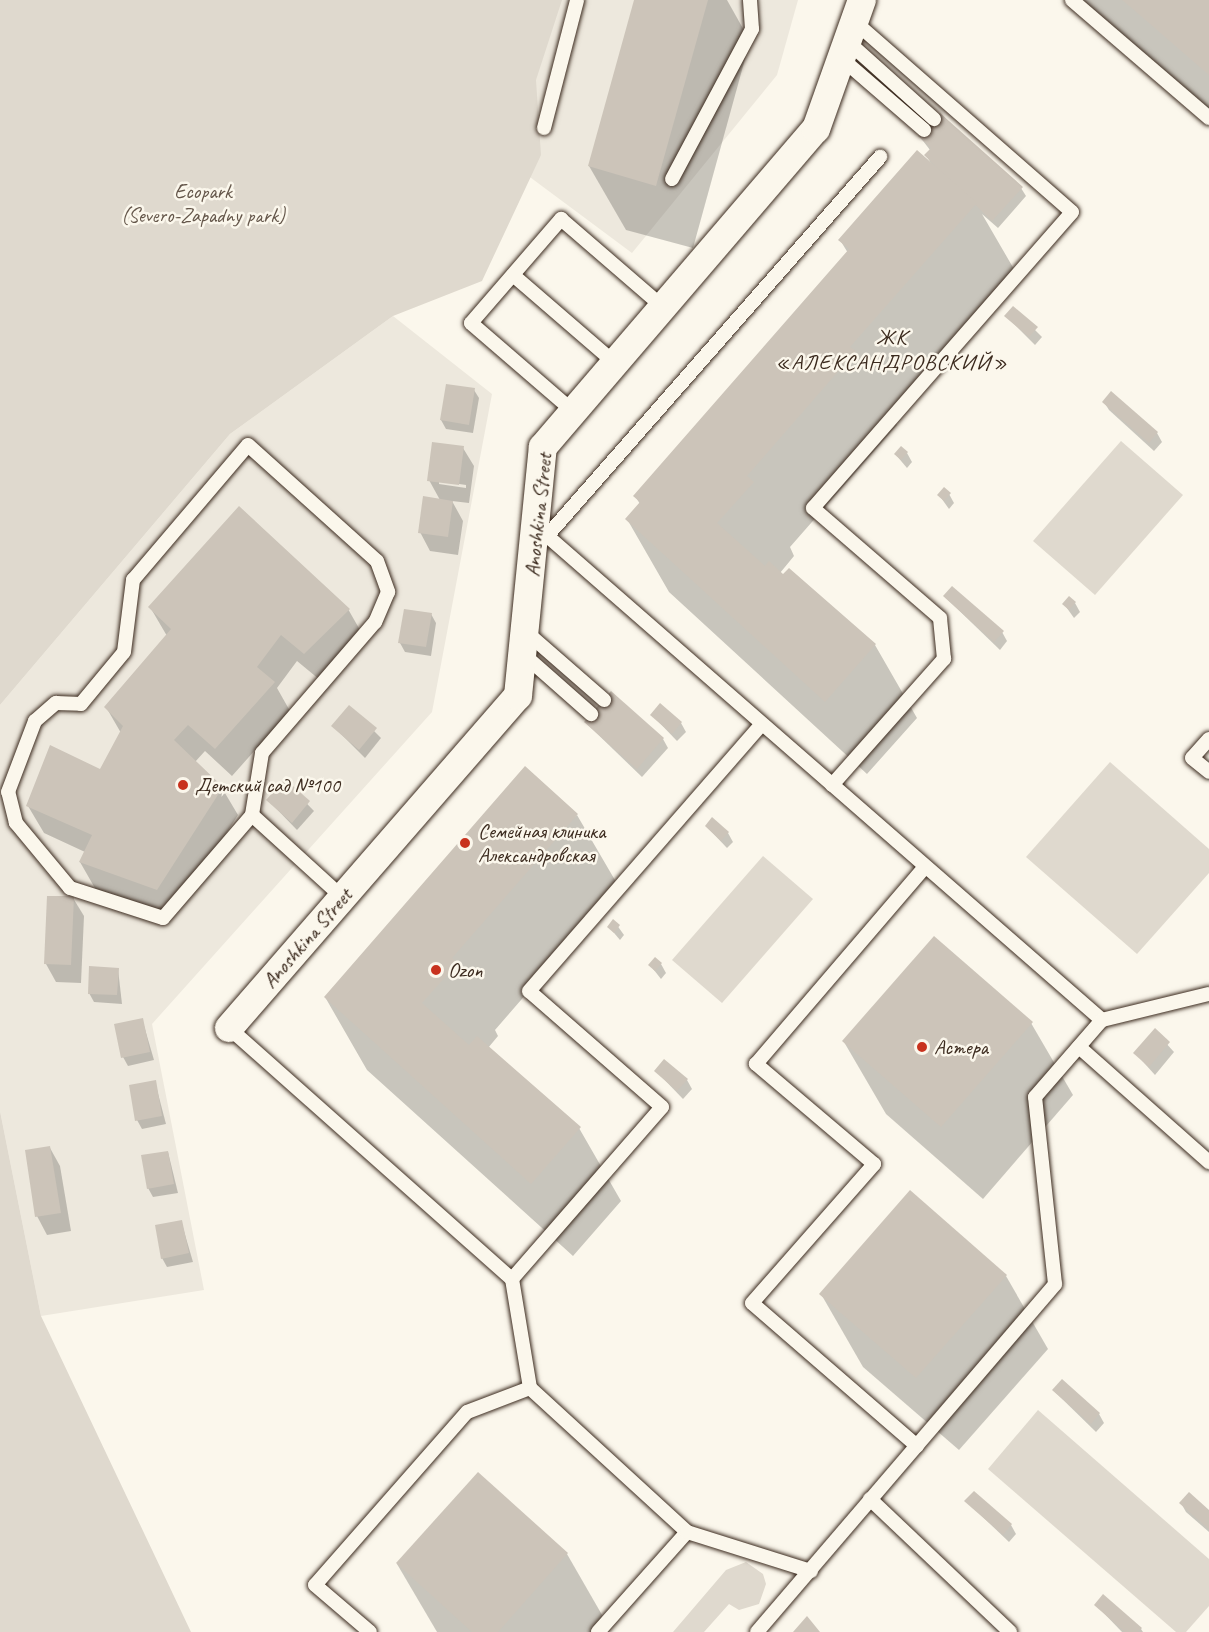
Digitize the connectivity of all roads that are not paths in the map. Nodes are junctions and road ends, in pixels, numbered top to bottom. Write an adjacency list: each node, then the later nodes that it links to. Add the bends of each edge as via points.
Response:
1 (577, 0): 7 (lane)
2 (750, 0): 10 (lane, via 752,29)
3 (1072, 0): 6 (lane)
4 (851, 30): 5 (lane); 8 (lane); 12 (street, Anoshkina Street, via 816,129); 22 (lane, via 1072,212 813,508 940,618 944,659)
5 (934, 118)
6 (1209, 118)
7 (544, 128)
8 (924, 130)
9 (880, 157): 15 (lane)
10 (672, 179)
11 (513, 275): 12 (lane, via 561,219); 13 (lane); 14 (lane, via 471,323)
12 (663, 307): 13 (street, Anoshkina Street)
13 (615, 363): 14 (street, Anoshkina Street)
14 (574, 412): 15 (street, Anoshkina Street, via 543,447)
15 (542, 532): 16 (street, Anoshkina Street); 19 (lane)
16 (524, 642): 17 (lane); 18 (lane); 25 (street, Anoshkina Street, via 518,696)
17 (604, 700)
18 (591, 714)
19 (762, 724): 22 (lane); 31 (lane, via 529,991 662,1107)
20 (1209, 739): 21 (lane, via 1192,758)
21 (1209, 772)
22 (832, 785): 24 (lane)
23 (252, 816): 23 (lane, via 261,753 375,622 388,592 377,561 248,445 133,580 124,652 81,704 56,703 35,721 8,792 16,824 70,888 163,918); 25 (lane)
24 (925, 867): 27 (lane); 33 (lane, via 756,1064 874,1164 752,1303)
25 (342, 897): 28 (street, Anoshkina Street)
26 (1209, 994): 27 (lane)
27 (1102, 1020): 29 (lane)
28 (229, 1028): 31 (lane)
29 (1078, 1047): 30 (lane); 33 (lane, via 1035,1097 1055,1284)
30 (1209, 1162)
31 (512, 1279): 32 (lane)
32 (530, 1388): 35 (lane); 37 (lane, via 467,1412 315,1585)
33 (917, 1446): 34 (lane)
34 (870, 1499): 36 (lane); 40 (lane)
35 (687, 1532): 36 (lane); 38 (lane)
36 (811, 1571): 39 (lane)
37 (370, 1632)
38 (598, 1632)
39 (757, 1632)
40 (1010, 1632)

